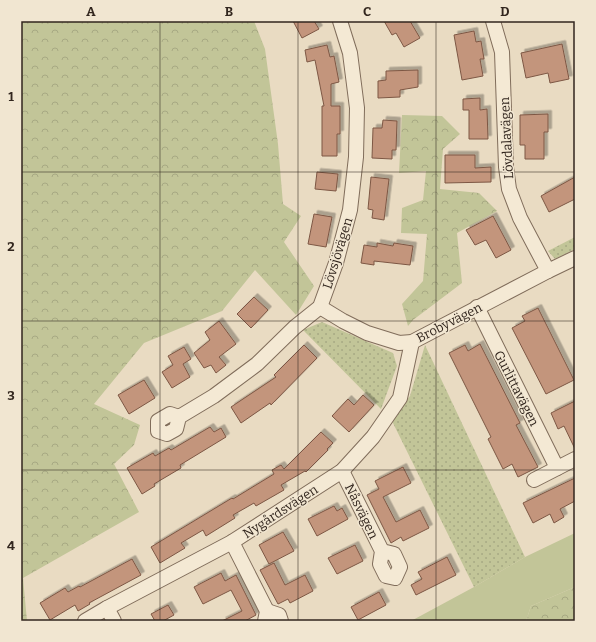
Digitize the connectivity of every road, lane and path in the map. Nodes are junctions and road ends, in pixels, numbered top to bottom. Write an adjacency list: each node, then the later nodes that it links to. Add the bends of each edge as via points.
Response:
1 (340, 21): 5 (street, Lövsjövägen, via 350,53 357,108 356,157 350,210 336,263)
2 (493, 21): 4 (street, Lövdalavägen, via 502,52 509,189 520,218)
3 (575, 258): 4 (street, Brobyvägen)
4 (548, 271): 6 (street, Brobyvägen)
5 (320, 307): 7 (street, Brobyvägen, via 367,333 399,342); 8 (street, via 257,364 214,396)
6 (477, 307): 7 (street, Brobyvägen); 10 (street, Gurlittavägen)
7 (412, 342): 11 (street, Nygårdsvägen, via 400,398 373,436)
8 (179, 417)
9 (575, 459): 10 (street)
10 (557, 468): 12 (street)
11 (342, 471): 13 (street, Nygårdsvägen); 14 (street, Nåsvägen)
12 (534, 480)
13 (232, 542): 15 (street, Nygårdsvägen); 16 (street)
14 (382, 551)
15 (107, 608): 17 (street, Nygårdsvägen); 18 (street)
16 (266, 616): 19 (street, via 279,615)
17 (85, 621)
18 (114, 621)
19 (281, 621)

